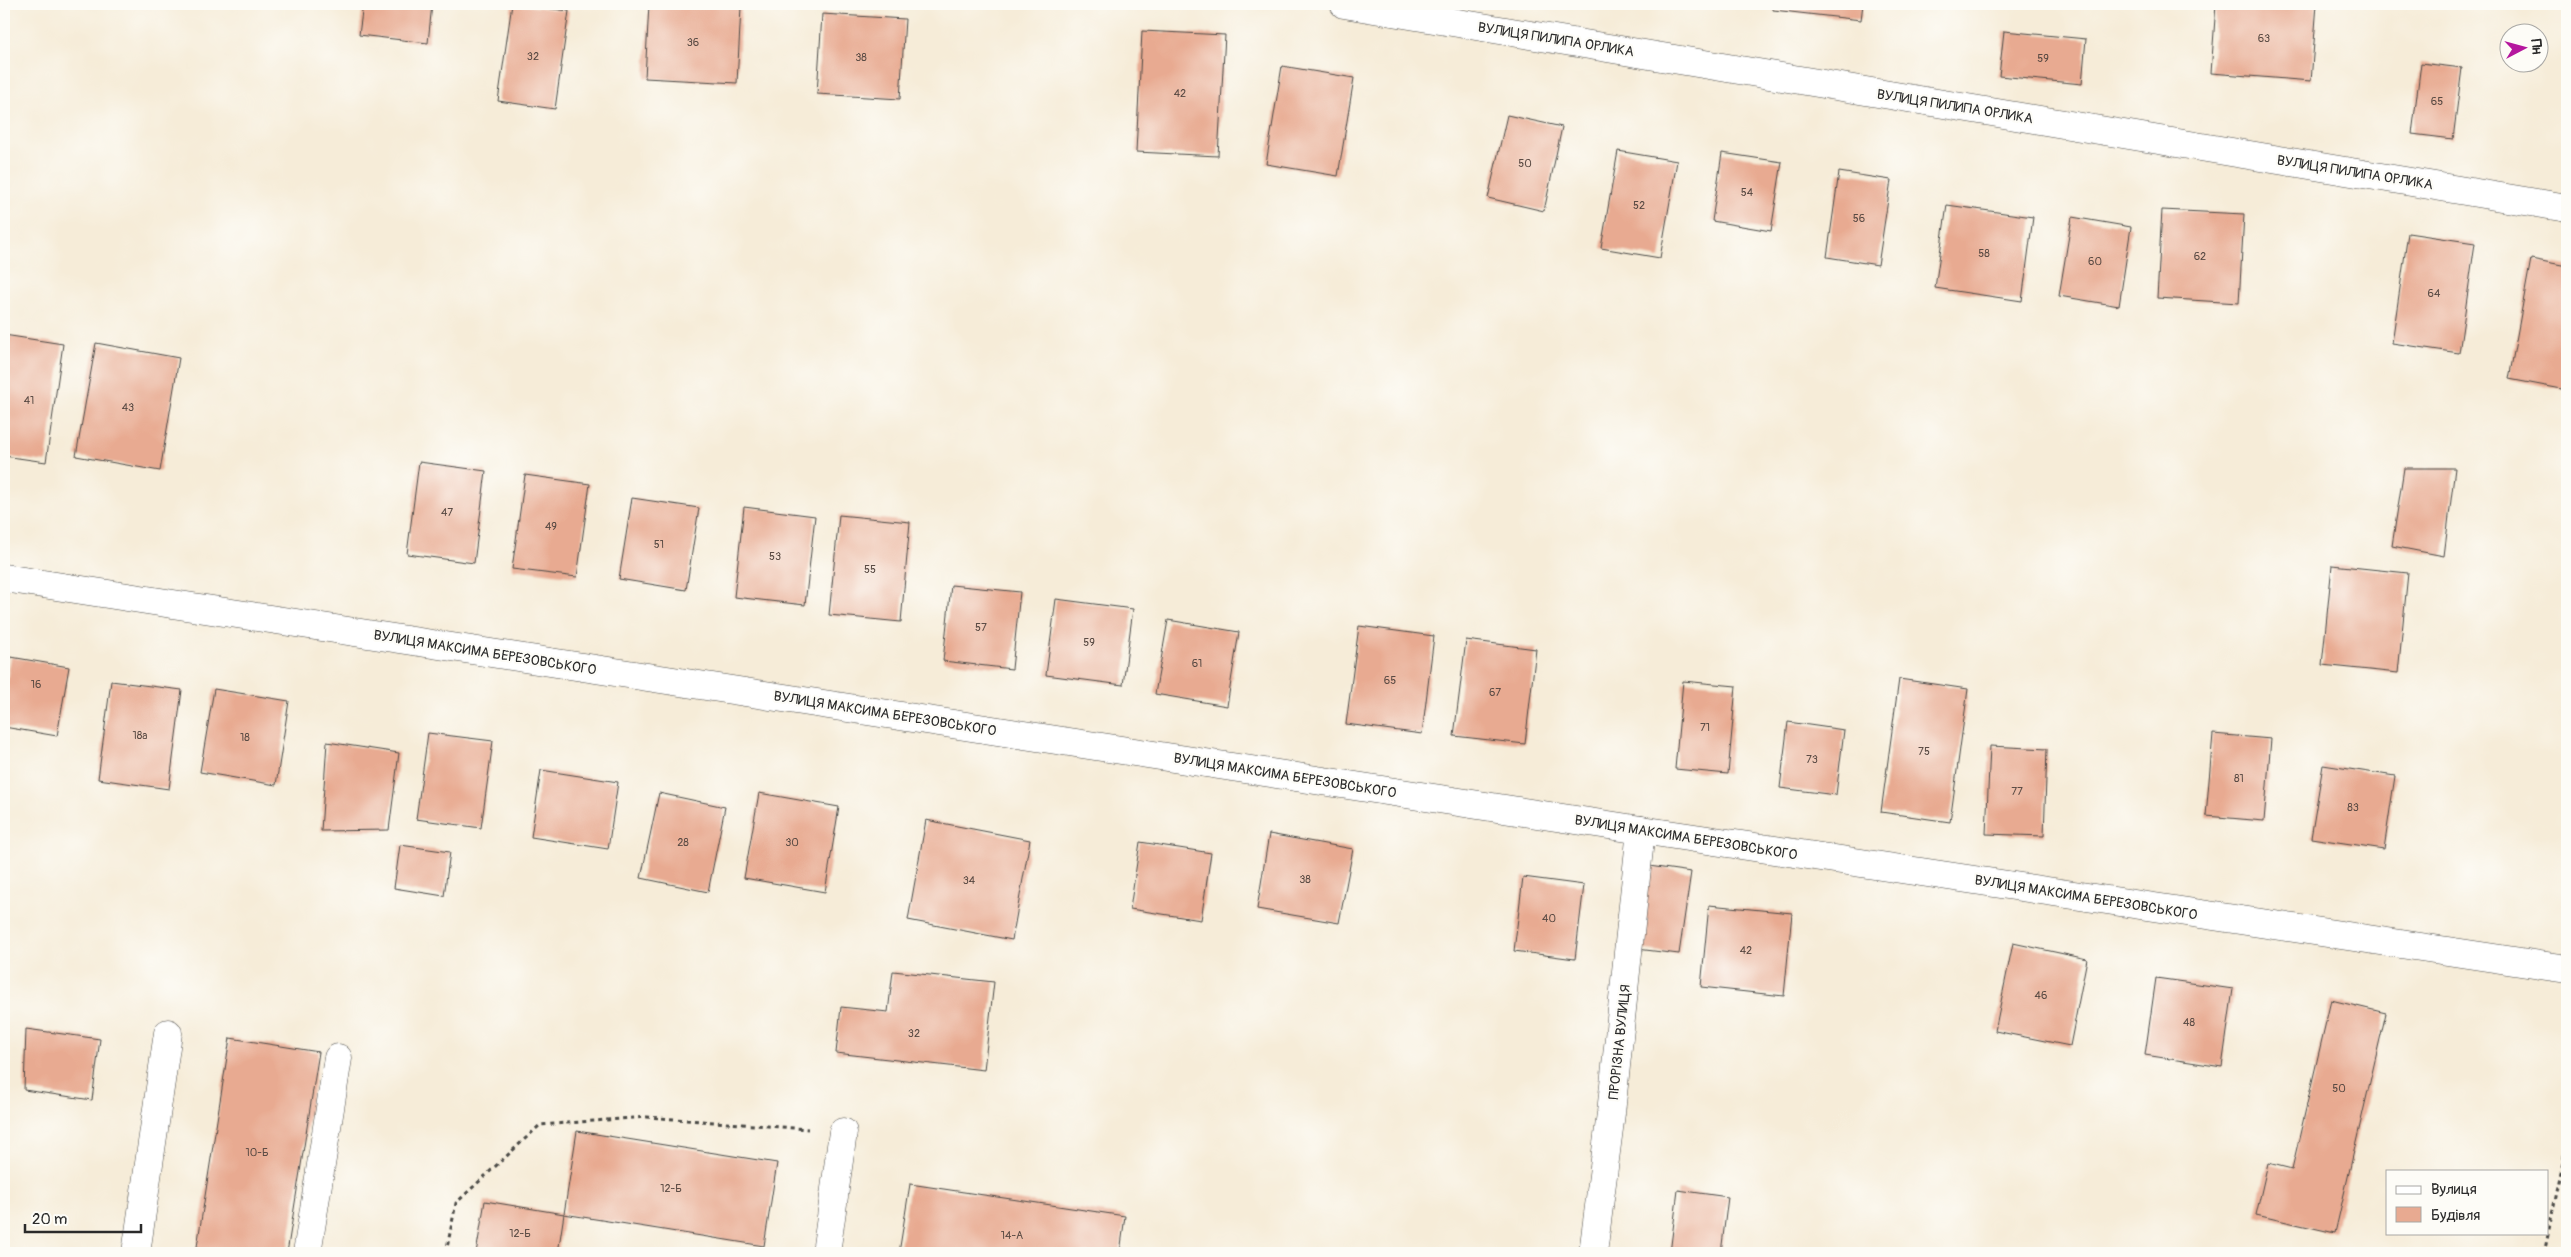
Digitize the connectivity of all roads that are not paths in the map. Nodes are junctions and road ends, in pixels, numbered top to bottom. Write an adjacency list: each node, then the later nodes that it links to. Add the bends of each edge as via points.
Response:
1 (1344, 4): 2 (street, ВУЛИЦЯ ПИЛИПА ОРЛИКА)
2 (2567, 208)
3 (4, 578): 4 (street, ВУЛИЦЯ МАКСИМА БЕРЕЗОВСЬКОГО)
4 (1641, 830): 5 (street, ВУЛИЦЯ МАКСИМА БЕРЕЗОВСЬКОГО); 12 (street, ПРОРІЗНА ВУЛИЦЯ)
5 (2567, 969)
6 (168, 1033): 9 (street)
7 (338, 1058): 10 (street)
8 (843, 1132): 11 (street)
9 (136, 1253)
10 (306, 1253)
11 (826, 1253)
12 (1593, 1253)

